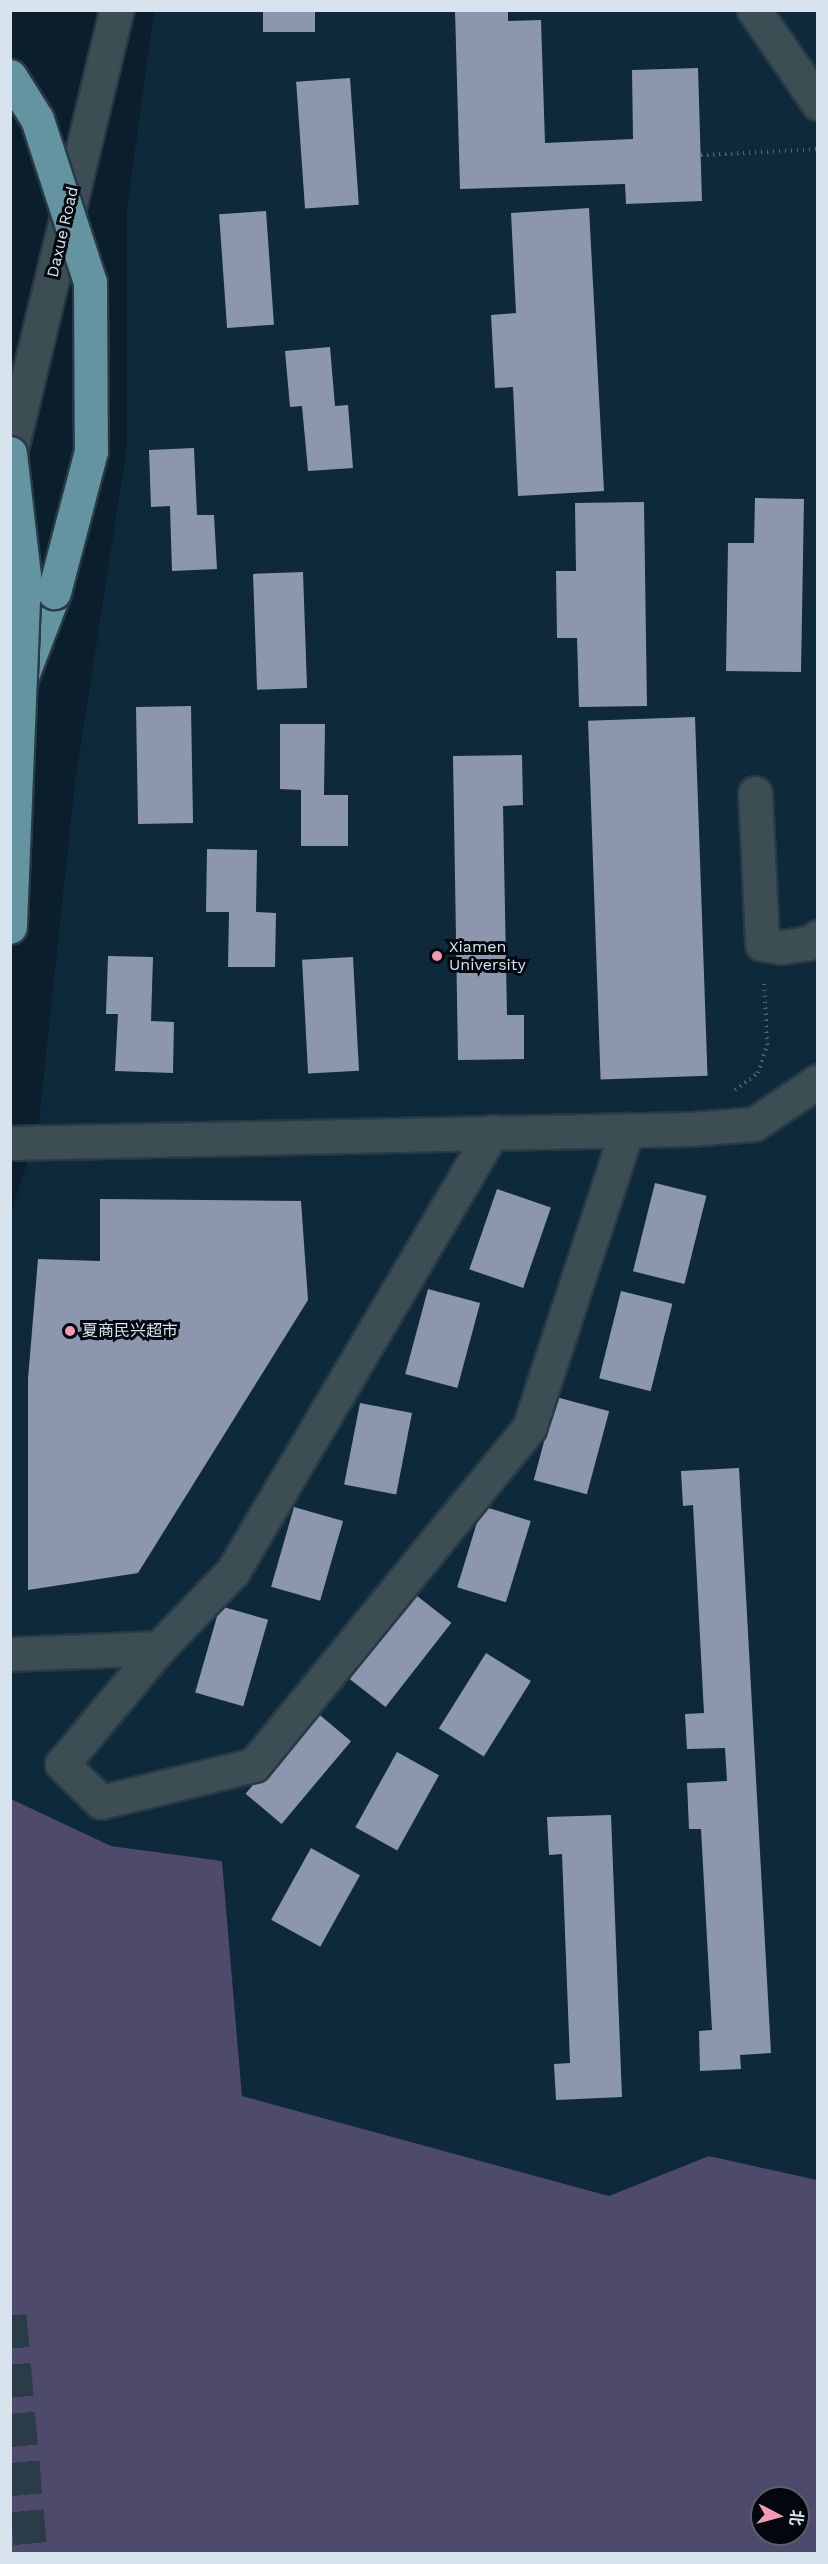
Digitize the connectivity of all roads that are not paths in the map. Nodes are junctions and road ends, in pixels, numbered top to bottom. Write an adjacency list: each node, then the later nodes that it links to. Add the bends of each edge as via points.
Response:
1 (116, 10): 5 (street, Daxue Road)
2 (753, 10): 4 (street)
3 (10, 76): 6 (highway, bridge, via 37,119 90,282 91,451 54,592)
4 (818, 103)
5 (10, 453): 8 (highway, bridge, via 24,575)
6 (10, 706)
7 (755, 792): 9 (street, via 762,944 781,947 809,943)
8 (10, 927)
9 (818, 937)
10 (818, 1081): 11 (street, via 754,1124)
11 (627, 1130): 12 (street); 14 (street, via 529,1428 254,1765 101,1802 62,1764)
12 (492, 1132): 13 (street); 14 (street, via 233,1571)
13 (10, 1143)
14 (159, 1648): 15 (street)
15 (10, 1654)

